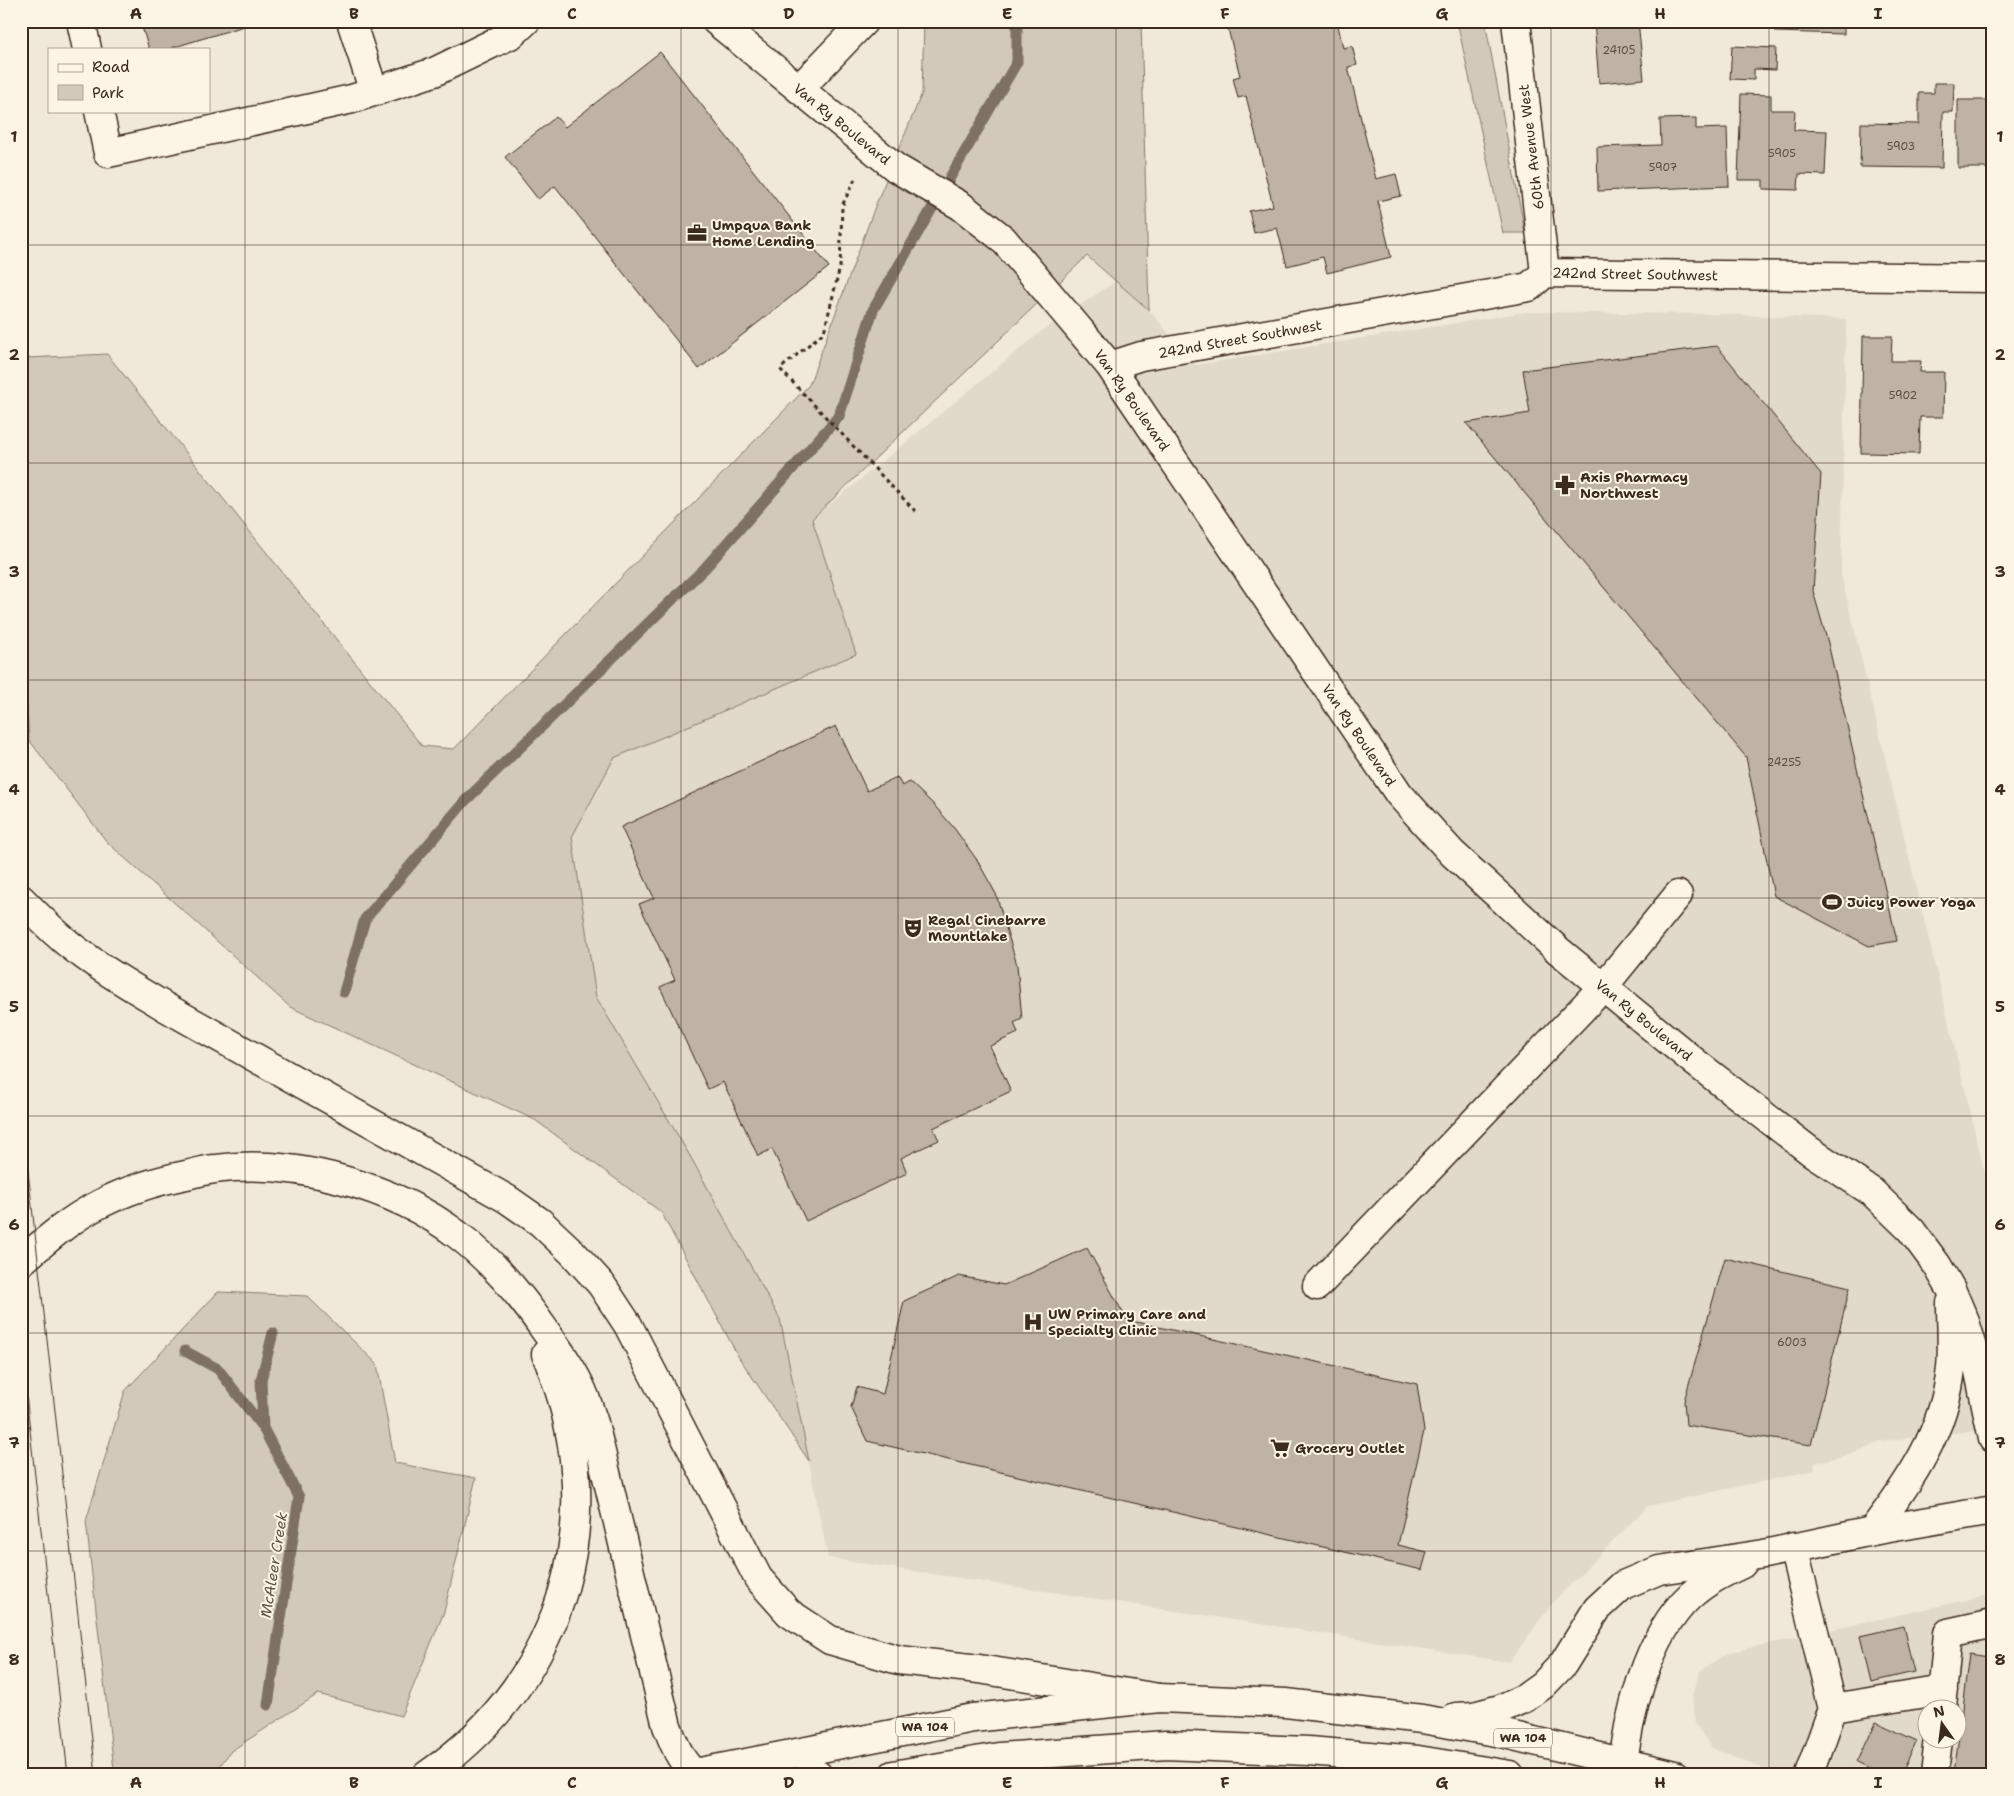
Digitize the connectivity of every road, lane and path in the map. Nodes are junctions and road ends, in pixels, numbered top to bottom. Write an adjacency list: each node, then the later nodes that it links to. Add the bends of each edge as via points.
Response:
1 (81, 21): 7 (main road)
2 (351, 21): 9 (main road)
3 (526, 21): 9 (main road, via 512,34 434,72)
4 (716, 21): 8 (main road, Van Ry Boulevard)
5 (864, 21): 8 (main road)
6 (1516, 21): 12 (main road, 60th Avenue West)
7 (87, 48)
8 (800, 89): 14 (main road, Van Ry Boulevard, via 896,168 961,206 1003,239)
9 (374, 92): 10 (main road, via 108,153)
10 (100, 112)
11 (857, 177): 15 (path, via 842,206 840,267 824,332 780,369)
12 (1545, 273): 13 (main road, 242nd Street Southwest); 14 (main road, 242nd Street Southwest, via 1530,287 1141,356)
13 (1993, 278)
14 (1110, 366): 18 (main road, Van Ry Boulevard, via 1399,794 1452,853)
15 (916, 513)
16 (1678, 895): 18 (main road)
17 (21, 899): 29 (main road, via 80,953 119,979 507,1199 540,1222 601,1284 628,1325 758,1578 789,1613 830,1640 899,1660)
18 (1603, 987): 21 (main road); 22 (main road, Van Ry Boulevard, via 1810,1151 1872,1192 1911,1230)
19 (21, 1262): 20 (main road, via 58,1230 101,1203 157,1180 216,1168 274,1167 343,1179 402,1201 457,1234)
20 (508, 1282): 36 (main road, via 567,1362 582,1390 594,1423 667,1726 678,1753); 37 (main road, via 540,1340 564,1400 573,1444 578,1498 574,1543 565,1587 533,1663 486,1725)
21 (1317, 1286)
22 (1951, 1289): 23 (main road, Van Ry Boulevard, via 1976,1356); 25 (main road, via 1951,1368 1943,1411 1916,1469)
23 (1993, 1438)
24 (1993, 1510): 25 (main road)
25 (1872, 1531): 26 (main road)
26 (1793, 1547): 27 (main road); 32 (main road)
27 (1764, 1554): 33 (main road, via 1659,1570 1623,1585 1598,1609 1563,1664 1525,1698 1474,1716); 35 (main road, via 1718,1575 1673,1615 1642,1678 1630,1717)
28 (1993, 1623): 30 (main road, via 1948,1633)
29 (1159, 1698): 33 (main road, WA 104, via 1286,1702); 36 (main road, WA 104, via 973,1718)
30 (1942, 1698)
31 (1916, 1701): 32 (main road)
32 (1833, 1708): 44 (main road)
33 (1422, 1719): 35 (main road, WA 104, via 1501,1733)
34 (1937, 1748): 45 (main road)
35 (1622, 1769): 42 (main road); 43 (main road, WA 104)
36 (692, 1774)
37 (428, 1775)
38 (808, 1775): 39 (main road)
39 (818, 1775)
40 (893, 1775): 41 (main road, via 999,1757 1166,1745 1418,1760)
41 (1510, 1775)
42 (1592, 1775)
43 (1675, 1775)
44 (1809, 1775)
45 (1934, 1775)

